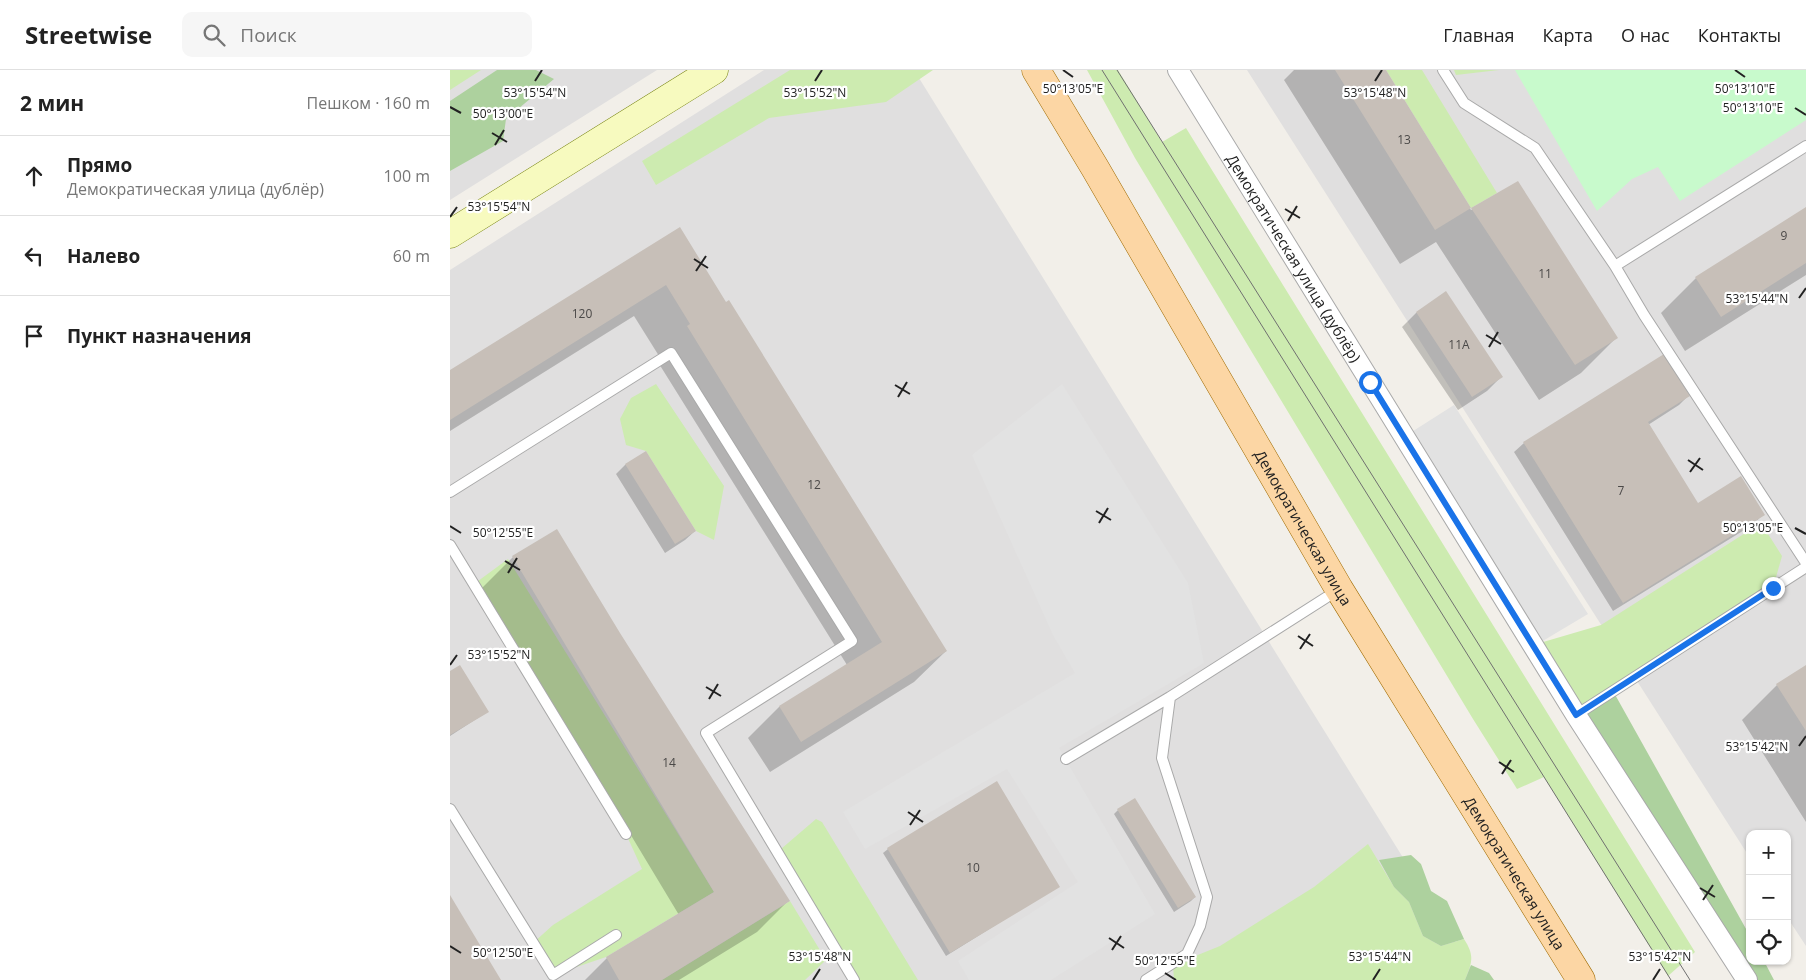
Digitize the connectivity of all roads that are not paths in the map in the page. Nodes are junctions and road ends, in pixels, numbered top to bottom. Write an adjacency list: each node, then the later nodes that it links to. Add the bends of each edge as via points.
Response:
1 (1036, 70): 11 (main road, Демократическая улица)
2 (1178, 70): 13 (street, Демократическая улица (дублёр))
3 (1443, 70): 7 (lane, via 1464,103 1535,148)
4 (704, 73): 6 (main road)
5 (1806, 146): 7 (lane)
6 (450, 234)
7 (1615, 266): 10 (lane)
8 (450, 492): 18 (lane, via 671,353 852,641 706,734)
9 (450, 545): 16 (lane)
10 (1806, 565): 13 (lane)
11 (1339, 589): 12 (lane); 20 (main road, Демократическая улица)
12 (1170, 696): 14 (lane); 19 (lane, via 1162,758 1207,898 1200,926 1187,954)
13 (1576, 715): 21 (street, Демократическая улица (дублёр))
14 (1066, 759)
15 (450, 809): 17 (lane, via 553,975)
16 (626, 834)
17 (616, 935)
18 (854, 980)
19 (1146, 980)
20 (1581, 980)
21 (1747, 980)

